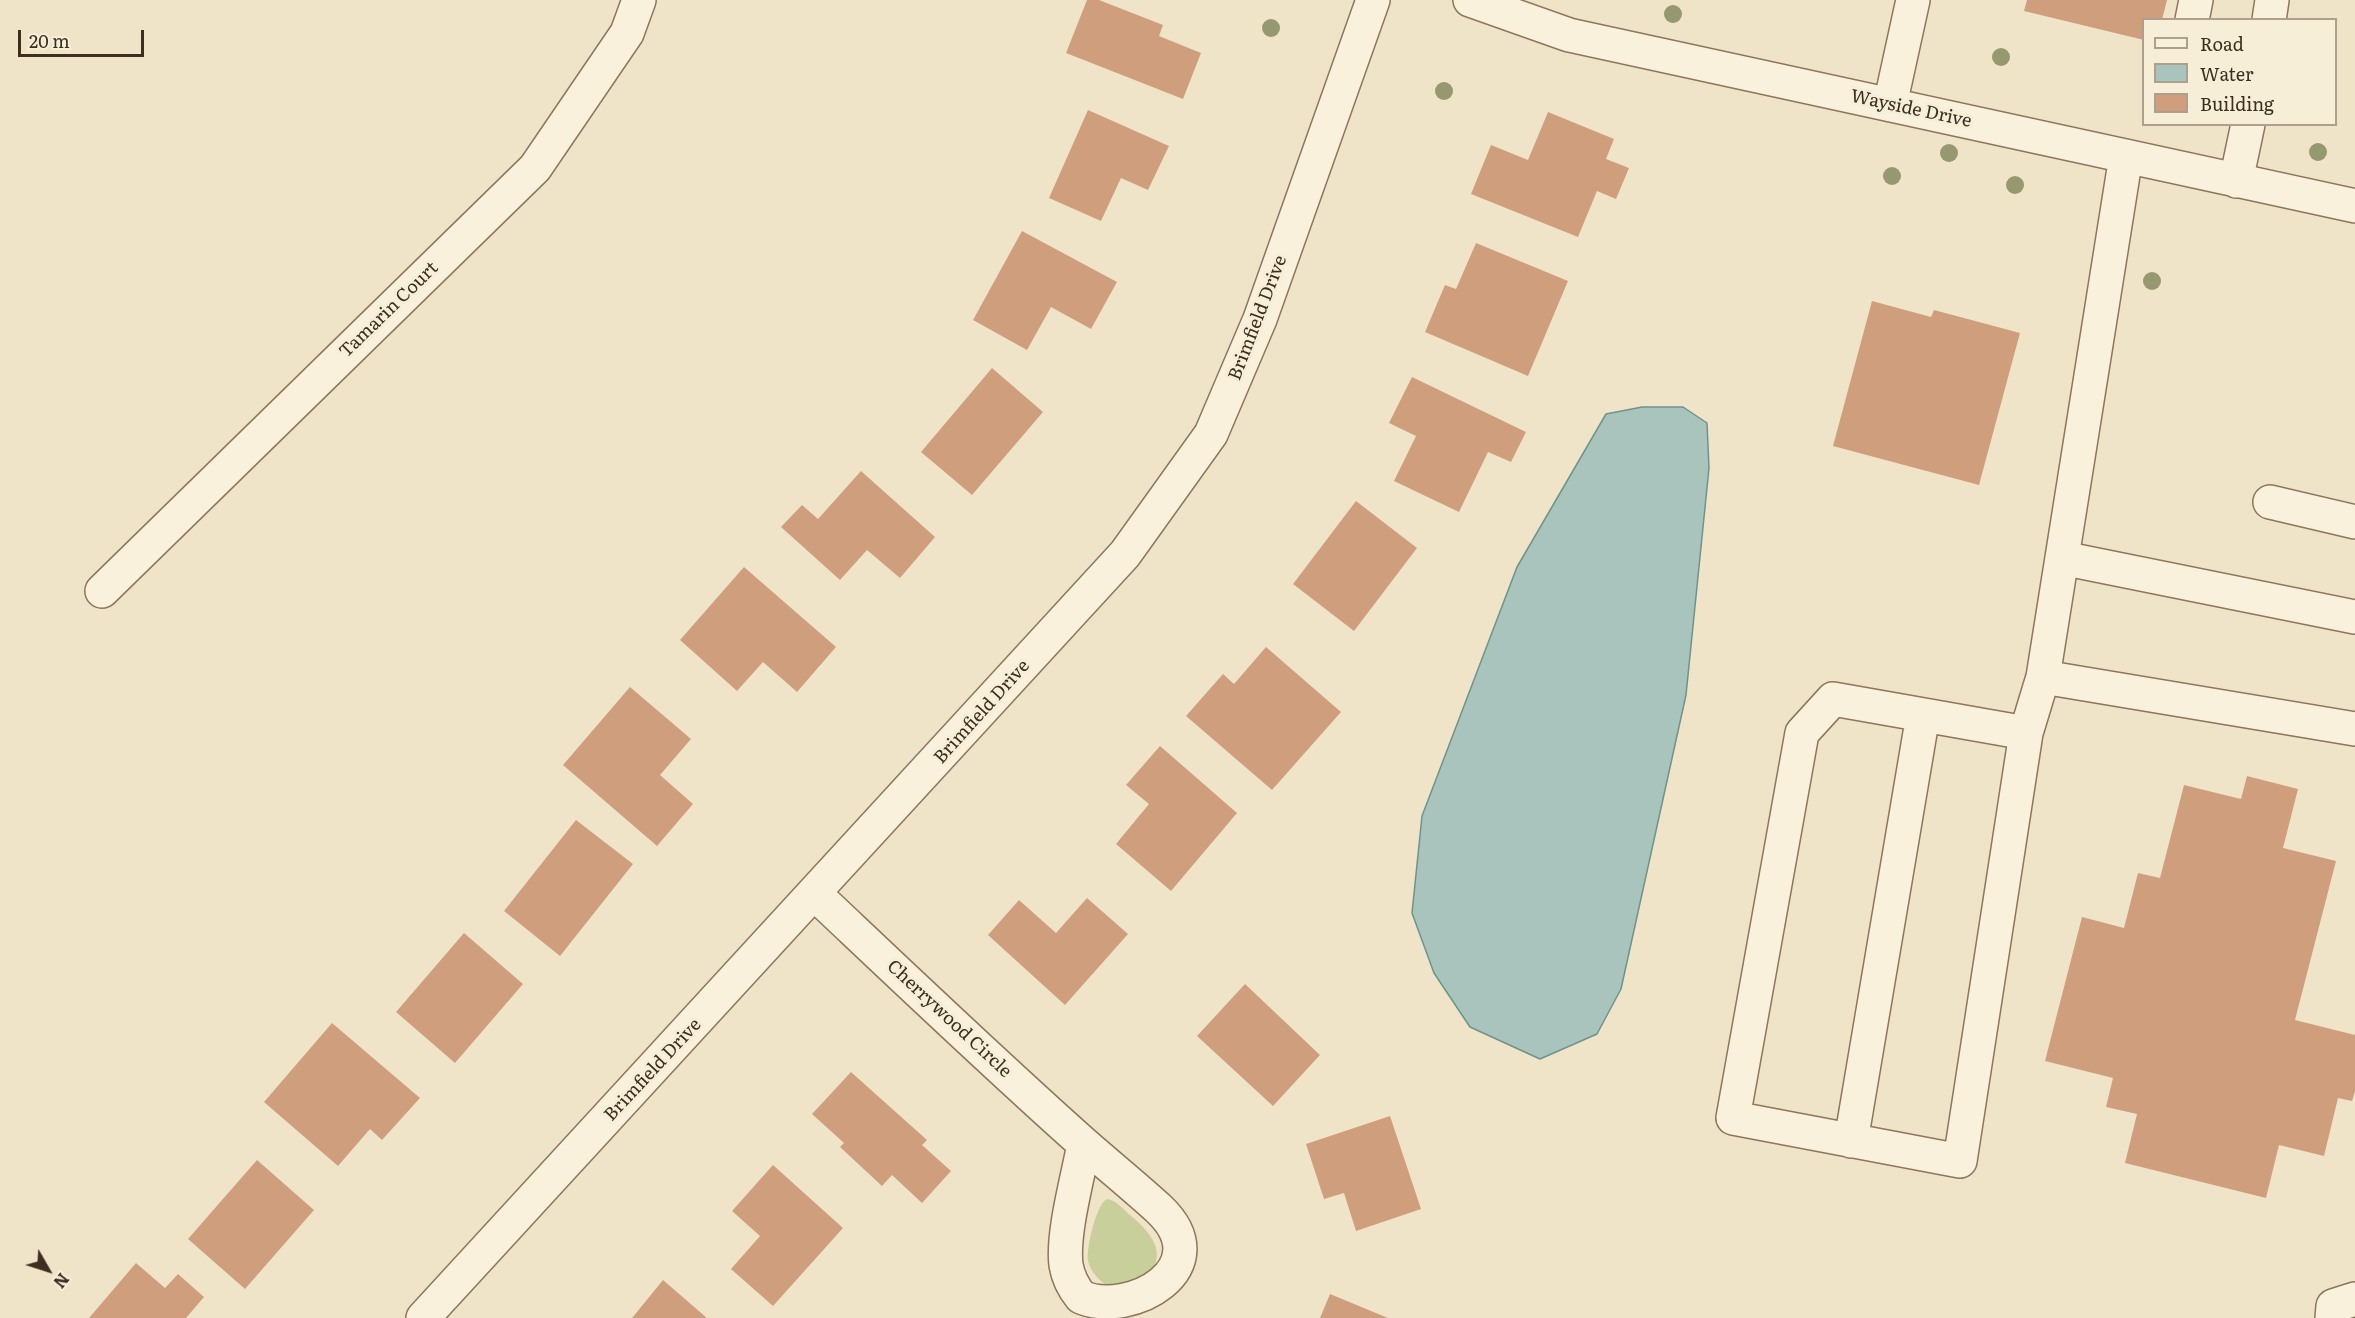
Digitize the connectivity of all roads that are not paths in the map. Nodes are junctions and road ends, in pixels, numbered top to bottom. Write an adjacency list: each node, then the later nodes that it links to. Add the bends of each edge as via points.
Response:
1 (639, 0): 17 (street, Tamarin Court, via 627,33 535,168)
2 (1374, 0): 23 (street, Brimfield Drive, via 1260,319 1211,434 1125,555)
3 (1470, 0): 9 (street, Wayside Drive, via 1569,35)
4 (1913, 0): 9 (street)
5 (2196, 0): 7 (street)
6 (2272, 0): 8 (street)
7 (2192, 18)
8 (2269, 18)
9 (1890, 105): 11 (street, Wayside Drive)
10 (2248, 126): 12 (street)
11 (2126, 156): 12 (street, Wayside Drive); 16 (street)
12 (2236, 181): 13 (street, Wayside Drive)
13 (2355, 206)
14 (2270, 502): 15 (street)
15 (2355, 522)
16 (2062, 558): 18 (street); 19 (street)
17 (102, 591)
18 (2355, 617)
19 (2043, 677): 21 (street); 22 (street)
20 (1923, 715): 22 (street); 24 (street); 24 (street, via 1833,699 1802,733 1733,1118)
21 (2355, 729)
22 (2026, 733): 24 (street, via 1960,1161)
23 (815, 894): 25 (street, Cherrywood Circle); 27 (street, Brimfield Drive)
24 (1851, 1141)
25 (1084, 1144): 25 (street, Cherrywood Circle, via 1065,1248 1069,1280 1096,1310 1108,1315 1130,1313 1148,1306 1170,1286 1179,1271 1180,1240 1160,1210)
26 (2355, 1299): 28 (street, via 2333,1306)
27 (423, 1318)
28 (2332, 1318)

